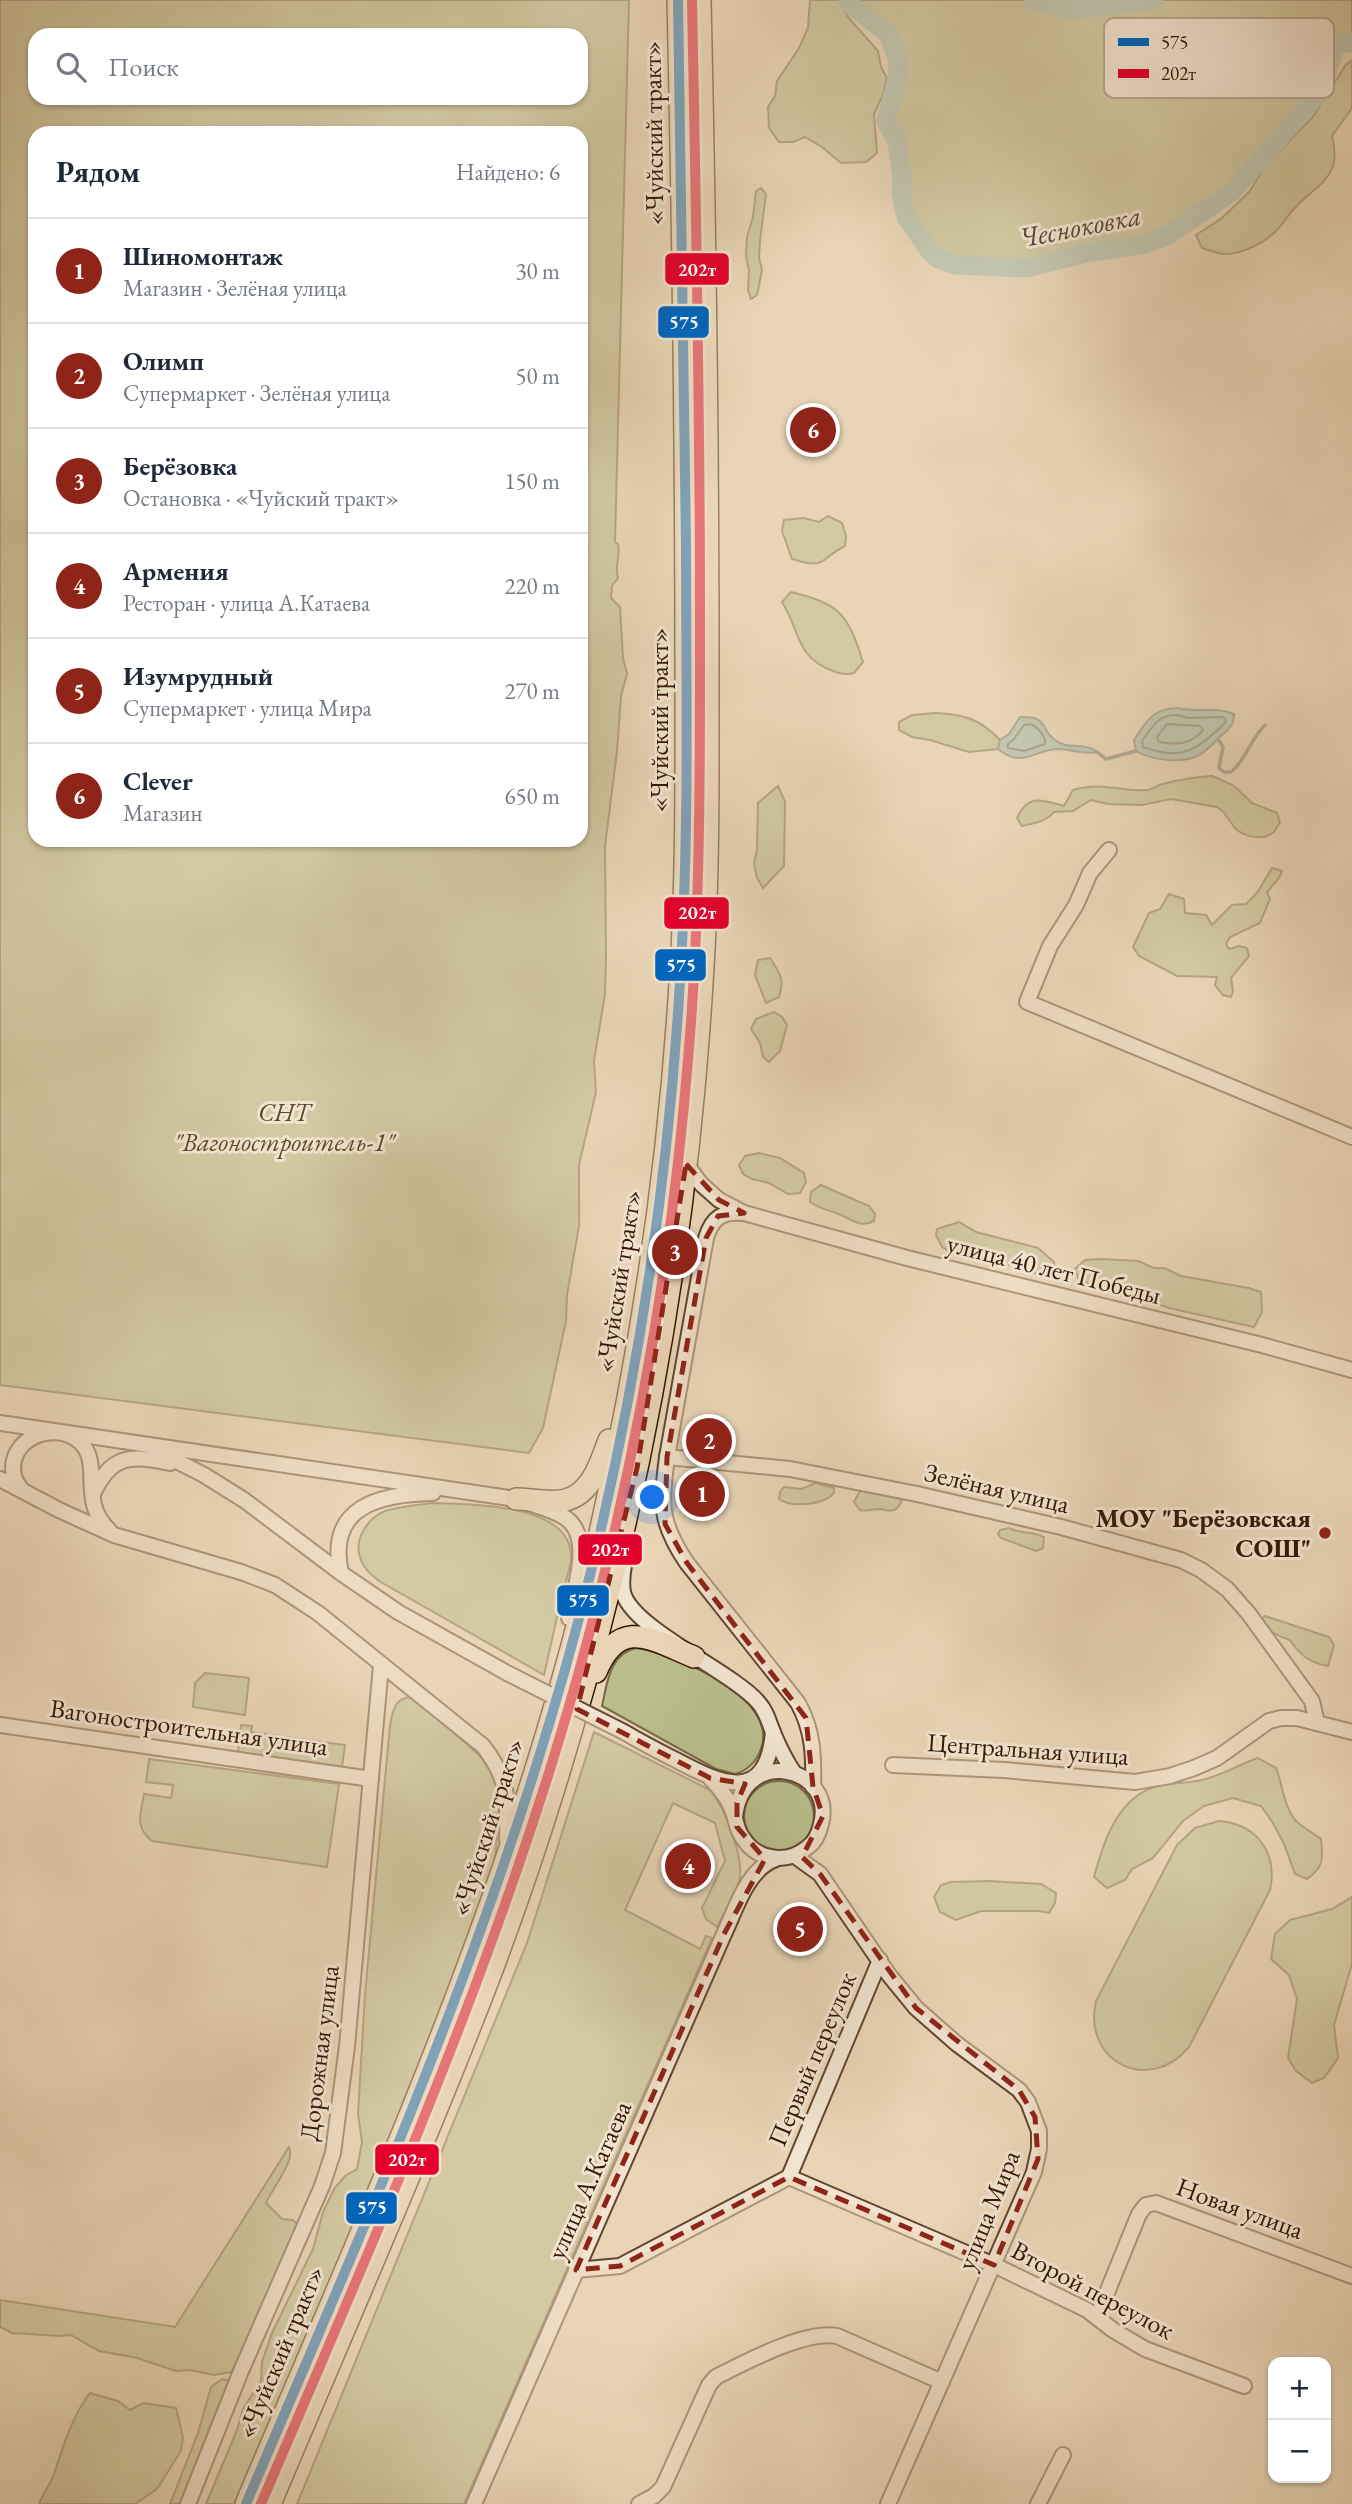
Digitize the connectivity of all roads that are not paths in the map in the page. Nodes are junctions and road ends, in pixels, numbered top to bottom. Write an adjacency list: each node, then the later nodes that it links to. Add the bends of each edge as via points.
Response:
1 (678, 0): 7 (highway, «Чуйский тракт», via 687,495 685,895 664,1162)
2 (700, 0): 5 (highway, «Чуйский тракт», via 709,791 702,987)
3 (1109, 850): 4 (street, via 1090,873 1050,946 1027,1002)
4 (1352, 1136)
5 (686, 1164): 6 (street, улица 40 лет Победы, via 719,1200); 13 (highway, «Чуйский тракт»)
6 (744, 1213): 8 (street, улица 40 лет Победы); 12 (street, via 718,1216 710,1225)
7 (634, 1368): 19 (highway, via 600,1464 583,1490 568,1500); 24 (highway, «Чуйский тракт», via 591,1571)
8 (1352, 1370)
9 (0, 1423): 10 (street)
10 (59, 1430): 11 (street); 16 (street, via 39,1434 23,1444 14,1463 14,1477); 18 (street, via 88,1453)
11 (142, 1443): 14 (street); 17 (street)
12 (667, 1457): 25 (street, Зелёная улица, via 802,1471 1061,1527 1181,1560 1227,1589 1249,1614 1312,1701); 35 (street, via 663,1507 672,1542 798,1703 811,1733)
13 (637, 1468): 22 (street, via 623,1592 640,1616); 27 (highway, «Чуйский тракт»)
14 (204, 1475): 18 (street, via 169,1462 135,1457 105,1471); 21 (street)
15 (0, 1479): 16 (street)
16 (22, 1491): 20 (street)
17 (476, 1493): 19 (street); 21 (street, via 416,1493 362,1506 349,1518 338,1541)
18 (91, 1497): 20 (street, via 98,1517)
19 (516, 1499): 24 (street, via 565,1518 576,1528 582,1544)
20 (114, 1535): 23 (street, via 275,1586 318,1613)
21 (341, 1573): 32 (street, bridge, via 398,1612 507,1673)
22 (694, 1657): 27 (highway, via 643,1638 619,1639 602,1657); 28 (street, via 727,1675 758,1701)
23 (381, 1665): 33 (street, Дорожная улица); 41 (street, via 468,1733 496,1762 508,1805)
24 (551, 1722): 41 (highway, «Чуйский тракт»)
25 (1317, 1723): 29 (street, Центральная улица); 30 (street, Центральная улица, via 1297,1718 1269,1721 1217,1758 1170,1776 1135,1782)
26 (0, 1725): 33 (street, Вагоностроительная улица)
27 (572, 1728): 55 (highway, «Чуйский тракт», via 486,1986)
28 (773, 1732): 31 (street); 34 (street, via 767,1758)
29 (1352, 1732)
30 (893, 1765)
31 (794, 1773): 34 (street, via 766,1772); 35 (street)
32 (710, 1778): 34 (street, via 733,1783); 36 (street)
33 (371, 1779): 53 (street, Дорожная улица, via 333,2153)
34 (754, 1779): 36 (street, via 742,1791)
35 (813, 1787): 37 (street, via 821,1799)
36 (735, 1817): 38 (street)
37 (819, 1833): 39 (street); 42 (street)
38 (747, 1844): 40 (street); 43 (street)
39 (795, 1856): 40 (street); 42 (street, улица Мира)
40 (776, 1859): 43 (street)
41 (506, 1866): 54 (highway, «Чуйский тракт», via 423,2086)
42 (820, 1874): 44 (street, улица Мира)
43 (752, 1877): 47 (street, улица А.Катаева)
44 (880, 1960): 45 (street, Первый переулок); 46 (street, улица Мира, via 932,2024 1009,2081 1035,2117 1038,2159)
45 (789, 2177): 46 (street, Второй переулок); 47 (street, via 620,2266)
46 (994, 2265): 49 (street, Второй переулок); 50 (street, улица Мира)
47 (576, 2270): 56 (street, улица А.Катаева)
48 (1352, 2276): 49 (street, Новая улица, via 1156,2203 1146,2205 1139,2214)
49 (1097, 2317): 51 (street, Второй переулок, via 1145,2349)
50 (942, 2382): 57 (street, via 837,2336 805,2337 716,2377 663,2487); 58 (street, улица Мира)
51 (1244, 2386)
52 (1063, 2455): 59 (street)
53 (188, 2504)
54 (246, 2504)
55 (270, 2504)
56 (474, 2504)
57 (639, 2504)
58 (888, 2504)
59 (1038, 2504)

